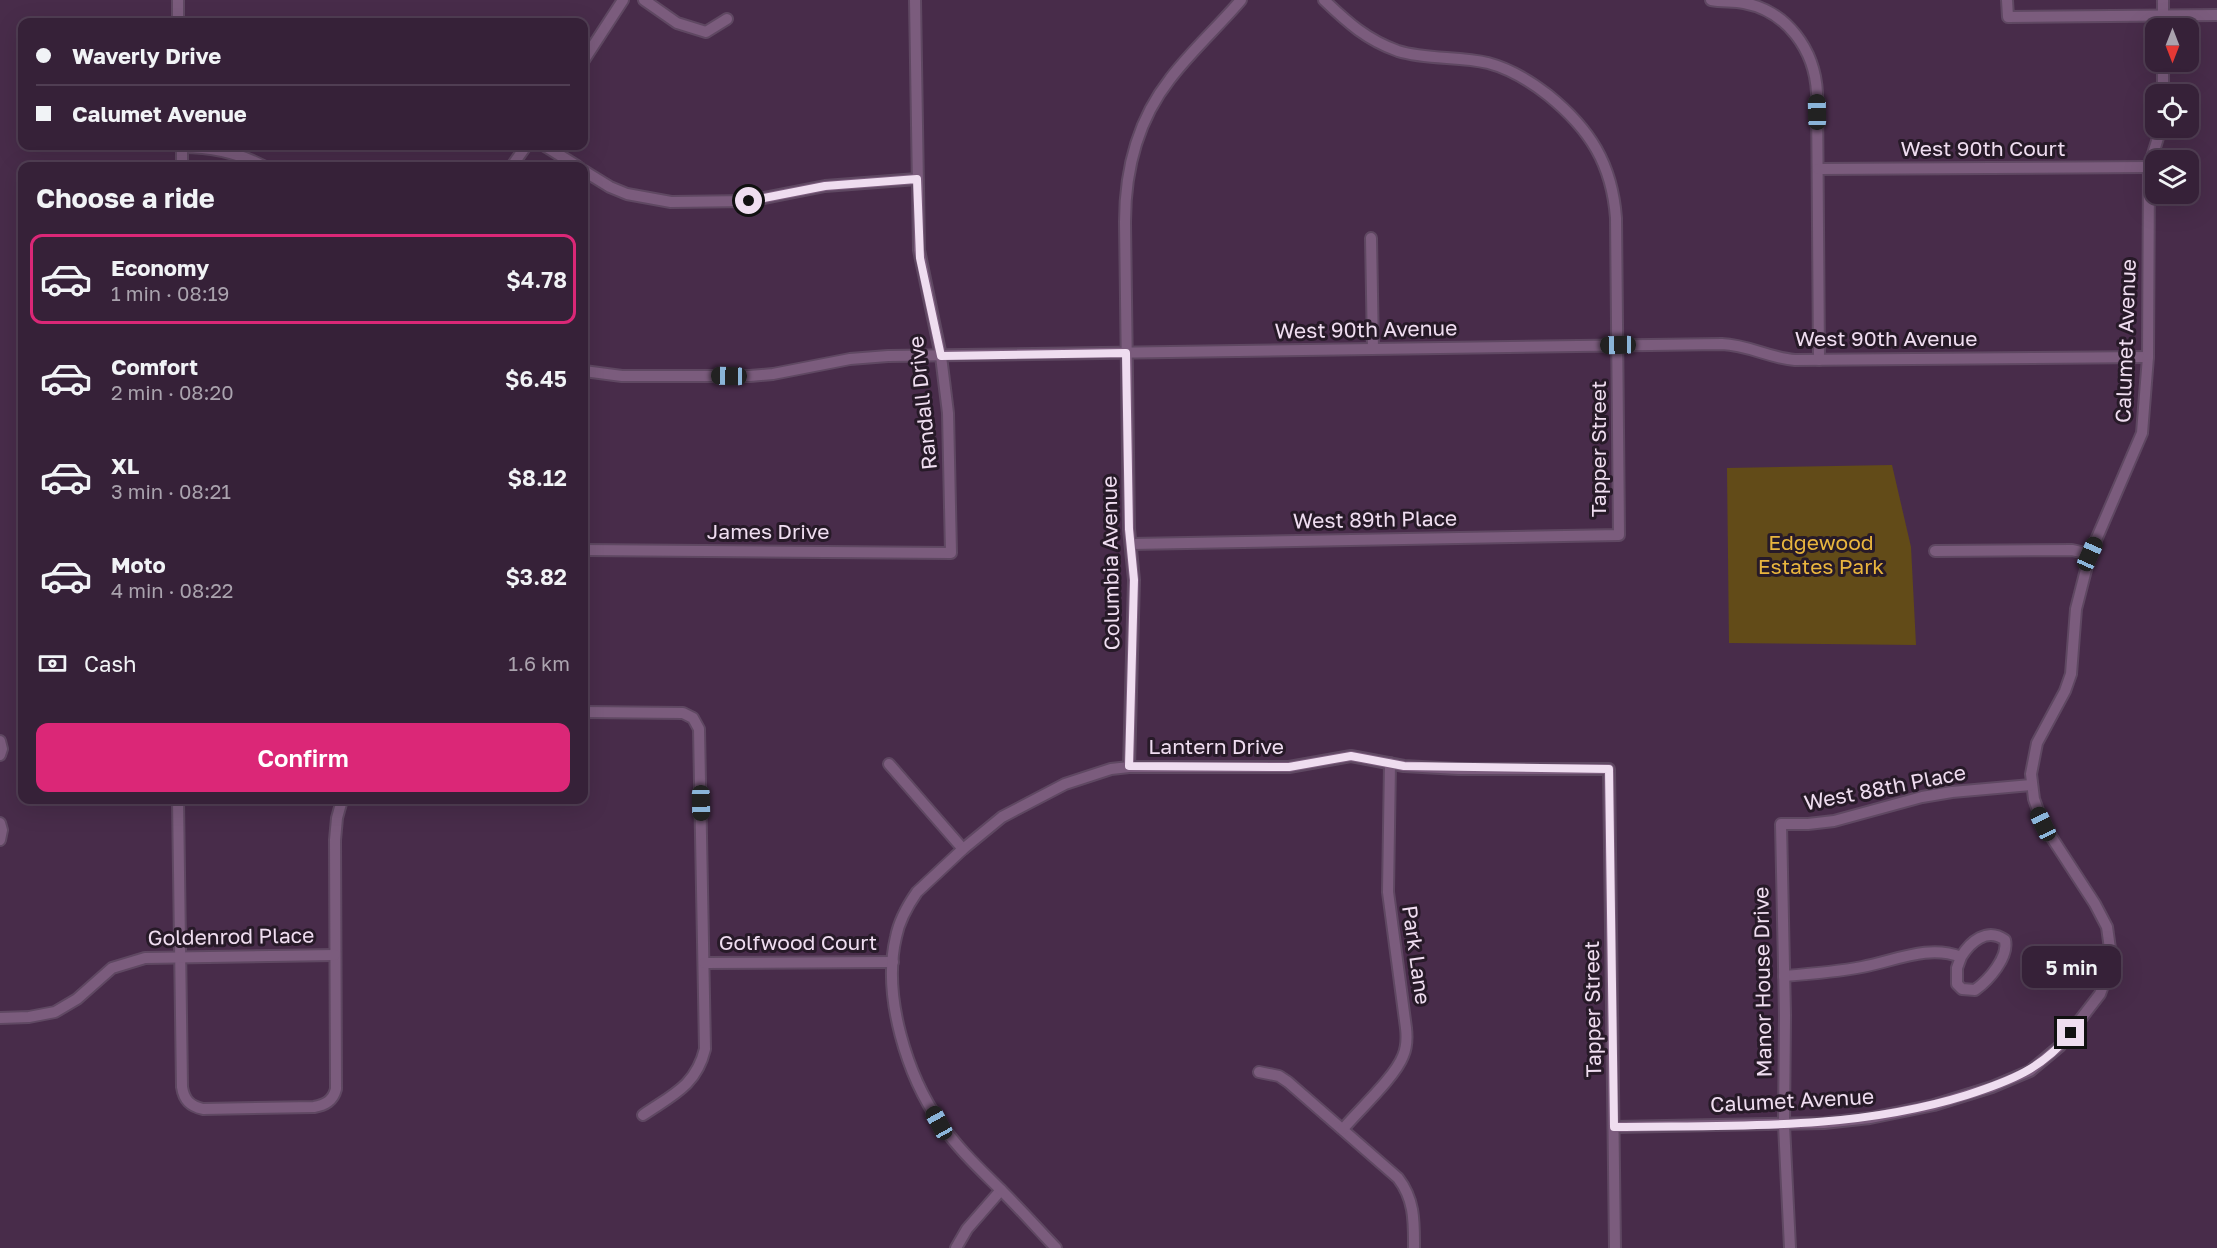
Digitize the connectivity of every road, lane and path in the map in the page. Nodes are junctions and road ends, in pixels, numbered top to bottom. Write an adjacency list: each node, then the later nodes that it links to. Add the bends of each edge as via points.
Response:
1 (178, 0): 12 (street)
2 (623, 0): 14 (street)
3 (644, 0): 13 (street, via 677,23 706,32)
4 (915, 0): 22 (street, Randall Drive)
5 (1241, 0): 27 (street, Columbia Avenue, via 1170,79 1135,145 1125,207)
6 (1324, 0): 25 (street, Tapper Street, via 1358,32 1397,50 1470,60 1513,72 1557,102 1585,131 1607,169 1614,202)
7 (1711, 0): 20 (street, via 1743,3 1767,11 1788,26 1803,45 1813,65 1816,85)
8 (2007, 0): 10 (street, via 2008,17)
9 (2163, 0): 10 (street)
10 (2163, 15): 11 (street)
11 (2217, 15)
12 (178, 18)
13 (727, 19)
14 (588, 54)
15 (220, 150): 17 (street)
16 (552, 150): 18 (street)
17 (255, 162)
18 (571, 162)
19 (2145, 167): 20 (street, West 90th Court)
20 (1818, 169): 30 (street)
21 (588, 173): 22 (street, via 627,195 670,202 749,201 825,186)
22 (917, 179): 28 (street, Randall Drive, via 920,258)
23 (2149, 204): 29 (street, Calumet Avenue)
24 (1371, 238): 26 (street)
25 (1618, 345): 26 (street, West 90th Avenue); 30 (street, West 90th Avenue, via 1732,345 1785,359); 32 (street, Tapper Street)
26 (1373, 349): 27 (street, West 90th Avenue)
27 (1126, 353): 28 (street, West 90th Avenue); 33 (street, Columbia Avenue)
28 (941, 356): 31 (street, West 90th Avenue, via 861,358 750,376); 36 (street, Randall Drive, via 949,423)
29 (2148, 357): 30 (street, West 90th Avenue); 37 (street, Calumet Avenue, via 2142,434)
30 (1819, 360)
31 (588, 372)
32 (1619, 535): 33 (street, West 89th Place)
33 (1131, 544): 43 (street, Columbia Avenue, via 1134,580)
34 (588, 550): 36 (street, James Drive)
35 (1935, 551): 37 (street, via 2072,550)
36 (951, 553)
37 (2090, 554): 45 (street, Calumet Avenue, via 2076,609 2071,674 2037,744)
38 (588, 712): 56 (street, via 683,713 693,718 700,734)
39 (0, 741): 40 (street)
40 (0, 755)
41 (889, 764): 51 (street)
42 (1390, 764): 43 (street, Lantern Drive, via 1351,756 1289,767); 44 (street, Lantern Drive); 63 (street, Park Lane, via 1388,892 1406,1045 1396,1068)
43 (1129, 766): 51 (street, Lantern Drive, via 1087,776 1039,797 1002,817)
44 (1609, 769): 62 (street, Tapper Street)
45 (2031, 786): 49 (street, West 88th Place, via 1952,792 1834,820); 61 (street, Calumet Avenue, via 2043,824 2107,927 2109,969 2092,1005 2046,1060 1992,1087 1895,1114)
46 (178, 804): 53 (street)
47 (341, 804): 52 (street, via 335,828)
48 (0, 823): 50 (street)
49 (1781, 824): 57 (street, Manor House Drive)
50 (0, 840)
51 (963, 849): 55 (street, Lantern Drive, via 912,899 896,934)
52 (335, 955): 53 (street, Goldenrod Place); 53 (street, via 336,1089 329,1102 314,1107 203,1108 195,1107 185,1098)
53 (180, 957): 58 (street, Goldenrod Place, via 145,958 112,968 77,999 55,1012)
54 (1961, 957): 54 (street, via 1968,946 1988,934 2005,939 2004,956 1975,990 1962,989 1957,984); 57 (street, via 1925,951 1852,969)
55 (893, 962): 56 (street, Golfwood Court); 64 (street, Lantern Drive, via 899,1025 915,1077 939,1123 969,1160)
56 (704, 963): 60 (street, via 706,1041 697,1073 681,1090)
57 (1784, 976): 61 (street, Manor House Drive)
58 (0, 1017)
59 (1259, 1072): 63 (street, via 1288,1082)
60 (643, 1115)
61 (1784, 1125): 62 (street, Calumet Avenue); 69 (street, Manor House Drive)
62 (1614, 1127): 68 (street, Tapper Street)
63 (1343, 1129): 67 (street, via 1406,1188 1413,1206)
64 (1001, 1190): 65 (street); 66 (street, Lantern Drive)
65 (956, 1248)
66 (1056, 1248)
67 (1414, 1248)
68 (1615, 1248)
69 (1790, 1248)

